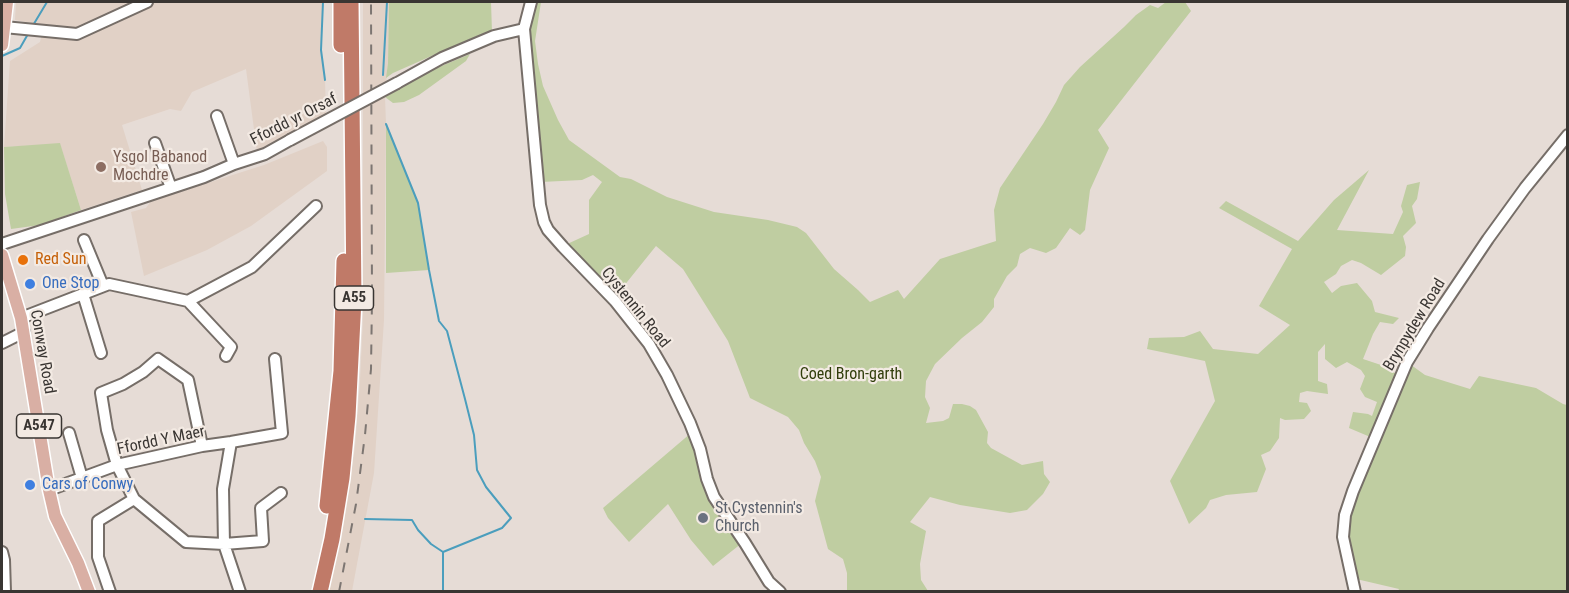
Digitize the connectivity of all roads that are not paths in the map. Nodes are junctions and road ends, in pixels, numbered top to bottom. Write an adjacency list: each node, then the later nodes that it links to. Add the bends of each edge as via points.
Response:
1 (7, 2): 7 (main road)
2 (147, 2): 6 (street)
3 (341, 2): 42 (highway, A55, via 341,370 326,521)
4 (351, 2): 43 (highway, A55, via 354,299 348,416 342,478)
5 (531, 2): 8 (street, Cystennin Road)
6 (123, 6): 7 (street, via 77,34)
7 (4, 27): 9 (main road)
8 (524, 29): 13 (street, Ffordd yr Orsaf, bridge, via 494,36 442,58 265,154); 44 (street, Cystennin Road, via 544,222 649,344 690,423 714,497 769,582)
9 (2, 45)
10 (218, 116): 13 (street)
11 (1568, 135): 45 (street, Brynpydew Road, via 1488,239 1407,362 1345,515 1343,537)
12 (155, 143): 14 (street)
13 (234, 164): 14 (street, Ffordd yr Orsaf)
14 (171, 188): 17 (street, Ffordd yr Orsaf)
15 (316, 206): 21 (street, via 252,267)
16 (84, 240): 19 (street)
17 (2, 244)
18 (2, 255): 22 (main road, Conway Road / A547)
19 (103, 286): 20 (street); 21 (street, via 109,284)
20 (82, 294): 22 (street); 25 (street)
21 (188, 301): 26 (street, via 231,347)
22 (21, 318): 23 (main road, Conway Road / A547)
23 (24, 332): 24 (street); 33 (main road, Conway Road / A547)
24 (2, 343)
25 (101, 353)
26 (226, 356)
27 (275, 358): 29 (street, Ffordd Y Maer, via 282,433)
28 (69, 432): 32 (street)
29 (231, 442): 30 (street, Ffordd Y Maer); 36 (street, via 223,489)
30 (202, 446): 31 (street, Ffordd Y Maer); 31 (street, via 188,380 158,359 123,384 101,393)
31 (117, 465): 32 (street, Ffordd Y Maer); 35 (street)
32 (82, 478): 33 (street, Ffordd Y Maer)
33 (49, 490): 39 (main road, Conway Road / A547, via 56,516)
34 (280, 493): 36 (street, via 261,508 263,541)
35 (134, 500): 36 (street, via 186,542); 40 (street, via 98,521 98,557)
36 (224, 544): 41 (street)
37 (2, 552): 38 (street)
38 (5, 591)
39 (89, 591)
40 (110, 591)
41 (240, 591)
42 (310, 591)
43 (320, 591)
44 (780, 591)
45 (1355, 591)

